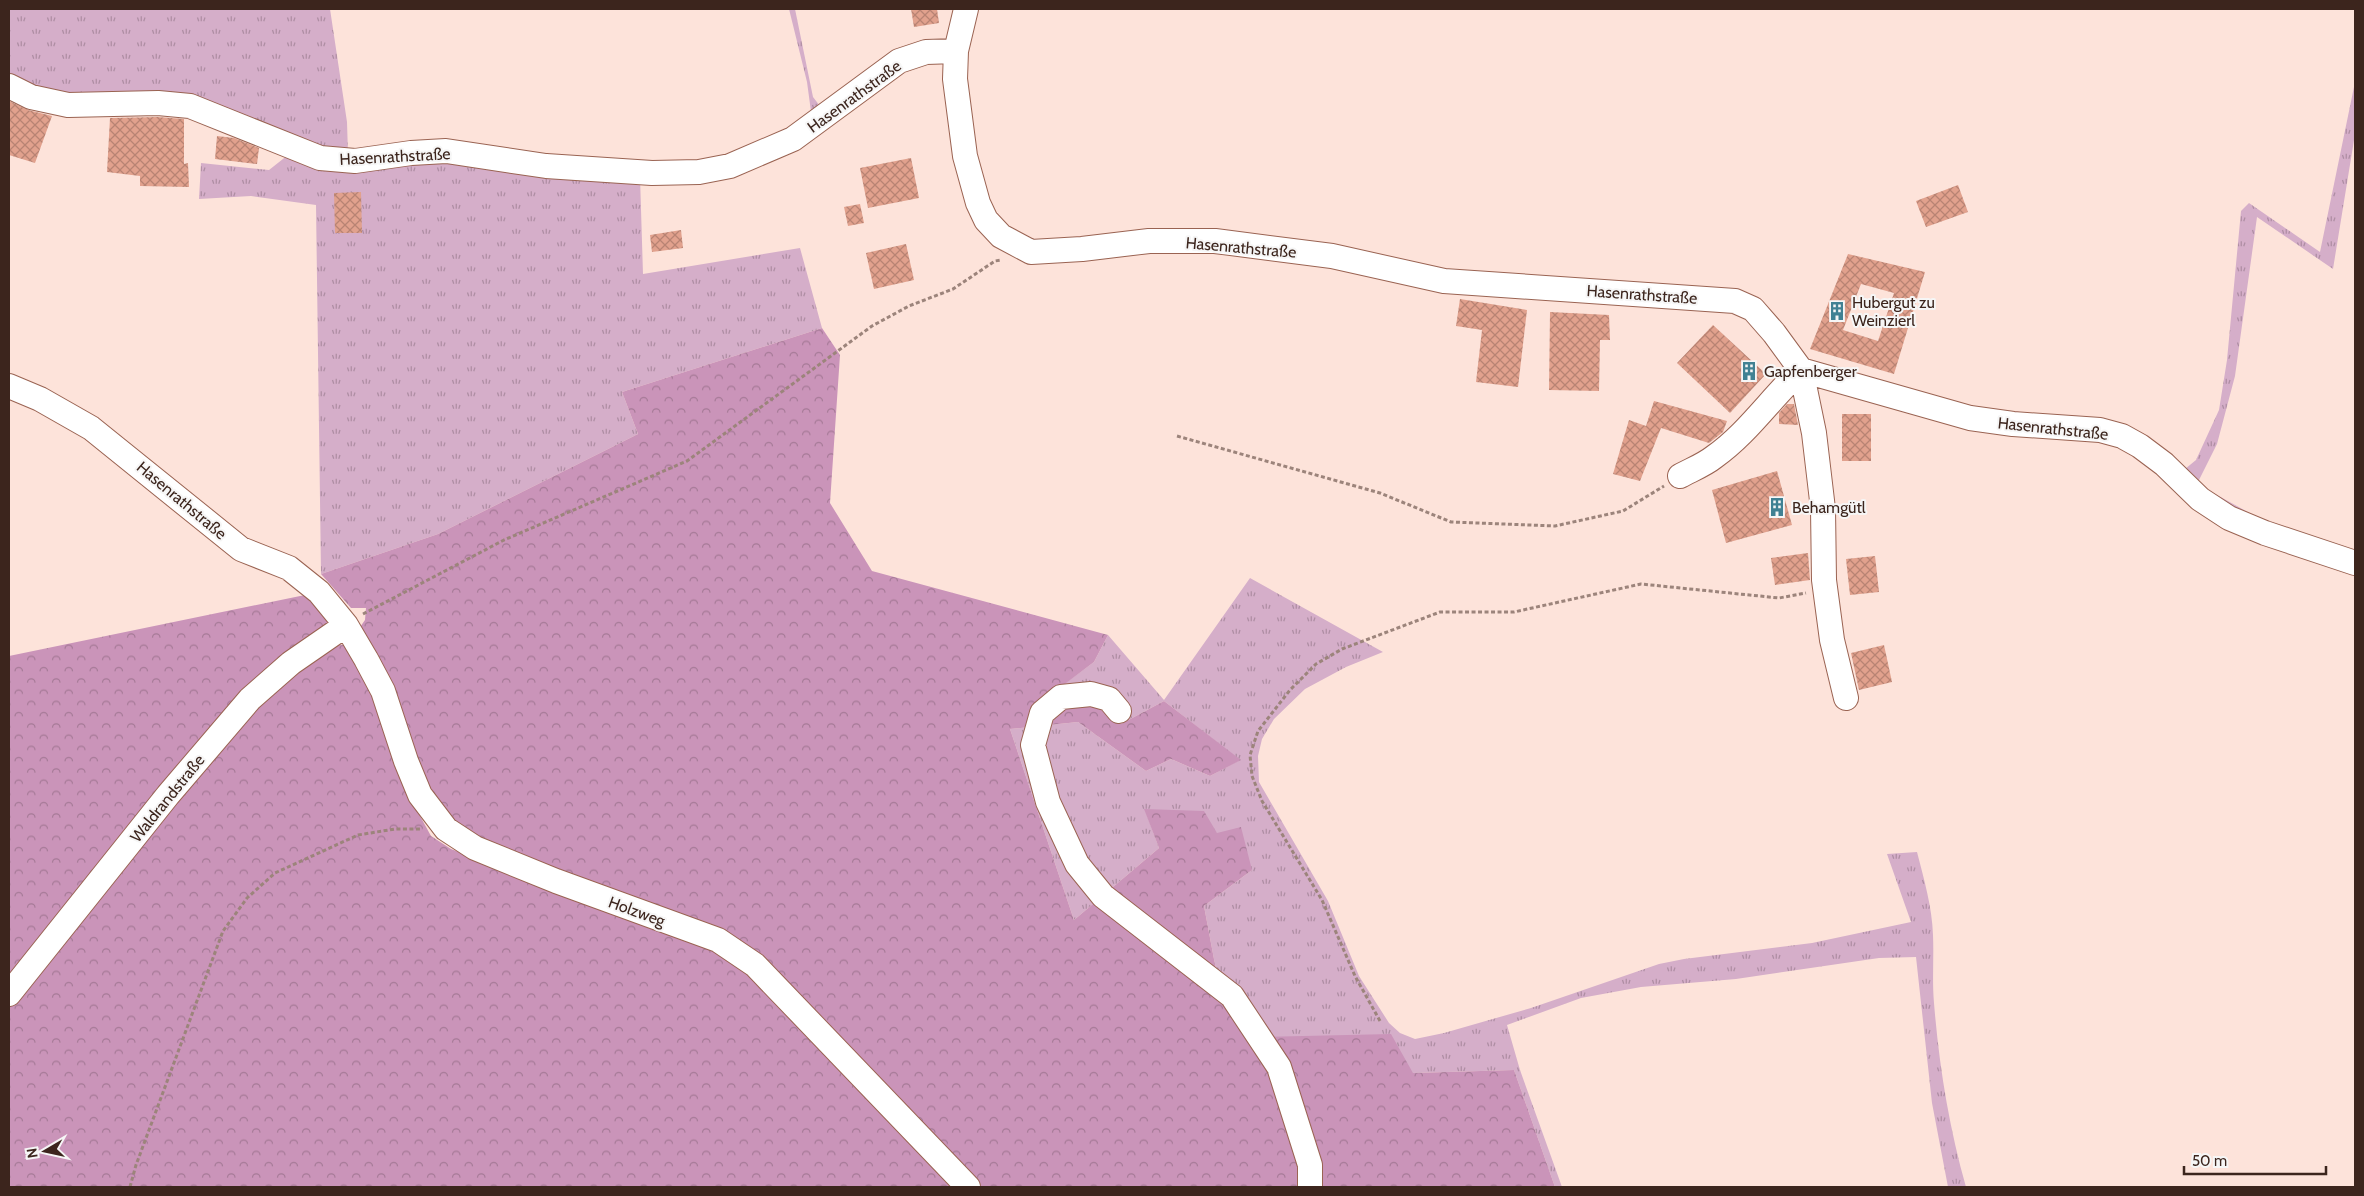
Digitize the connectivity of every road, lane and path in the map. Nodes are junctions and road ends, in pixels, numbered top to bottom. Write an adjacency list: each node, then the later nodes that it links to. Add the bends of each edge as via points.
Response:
1 (966, 9): 2 (street)
2 (956, 51): 3 (street, Hasenrathstraße, via 926,52 899,61 793,139 730,166 699,172 652,173 546,166 446,151 355,161 320,158 190,106 158,103 68,105 31,96); 4 (street, via 955,79 965,156 978,202 986,220 1001,236)
3 (9, 86)
4 (1030, 252): 5 (street, Hasenrathstraße, via 1149,241 1215,241 1332,256 1444,281 1735,301 1753,309); 11 (path, via 995,261 953,289 908,306 872,326 687,461 504,540)
5 (1801, 370): 8 (street, via 1744,431 1714,457); 9 (street, Hasenrathstraße, via 1970,418 2100,430 2122,436 2164,464 2200,499 2229,518); 10 (street, Hasenrathstraße, via 1814,433 1823,509)
6 (9, 386): 11 (street, Hasenrathstraße, via 40,399 91,428 241,549 289,568 319,592)
7 (1177, 436): 8 (path, via 1380,493 1451,522 1555,526 1623,511)
8 (1680, 476)
9 (2355, 563)
10 (1824, 580): 12 (street, Hasenrathstraße, via 1832,640); 16 (path, via 1809,593 1779,598 1641,584 1514,612 1440,612 1342,649 1316,664 1290,690 1258,731 1250,755 1252,776 1262,801 1322,900 1355,976)
11 (346, 625): 14 (street, Holzweg, via 383,691 420,795); 15 (street, Waldrandstraße, via 291,663 250,699 168,795)
12 (1846, 698)
13 (1119, 711): 19 (street, via 1109,699 1091,694 1061,697 1042,713 1033,745 1048,802 1076,864 1103,896 1232,996 1279,1067 1310,1165)
14 (446, 829): 17 (path, via 395,829 358,835 274,873 247,898 223,931); 18 (street, Holzweg, via 475,848 718,940 755,966)
15 (9, 994)
16 (1380, 1021)
17 (130, 1187)
18 (968, 1187)
19 (1310, 1187)

